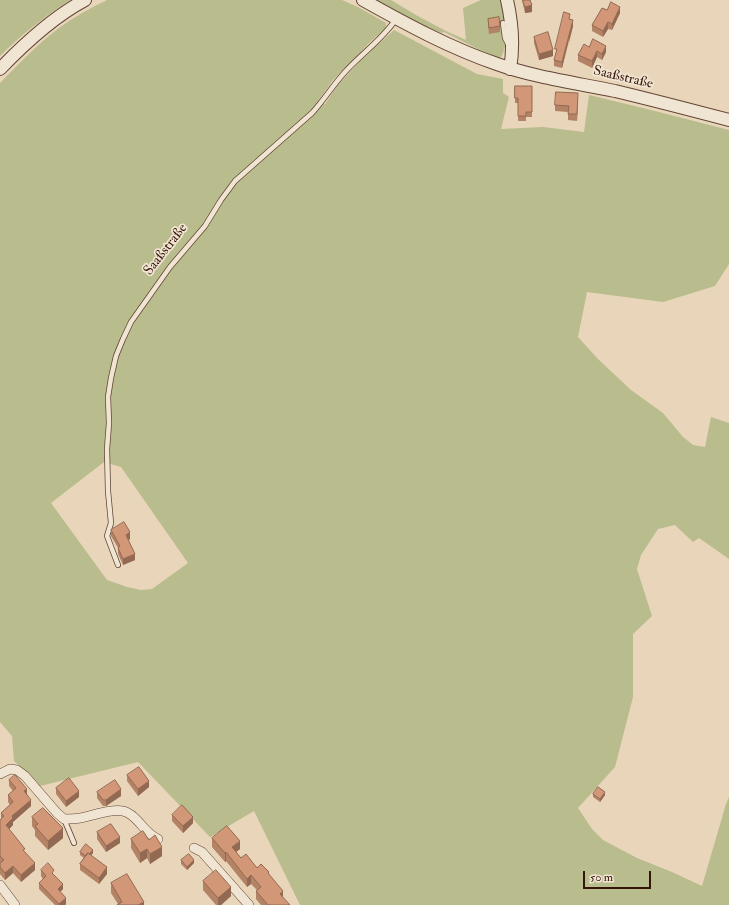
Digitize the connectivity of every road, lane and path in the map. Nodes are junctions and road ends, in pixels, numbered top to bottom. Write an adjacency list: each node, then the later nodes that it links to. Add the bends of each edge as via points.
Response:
1 (85, 0): 7 (street, via 46,26)
2 (363, 0): 4 (street, Saaßstraße)
3 (507, 0): 6 (street, via 511,17)
4 (396, 18): 8 (street, Saaßstraße, via 463,51); 10 (lane, Saaßstraße, via 386,32 337,80 312,113 235,181 205,226 161,279 122,339 108,397 107,449 111,523 107,536)
5 (503, 23): 6 (lane, via 505,38)
6 (512, 50): 8 (street)
7 (0, 69)
8 (510, 69): 9 (street, Saaßstraße, via 623,93)
9 (729, 120)
10 (118, 565)
11 (0, 774): 12 (street, via 10,769 17,770)
12 (64, 819): 13 (street, via 78,819 116,810 126,811 151,836); 14 (lane)
13 (158, 839)
14 (74, 843)
15 (194, 848): 18 (street, via 202,852)
16 (0, 885): 17 (street)
17 (15, 905)
18 (249, 905)

